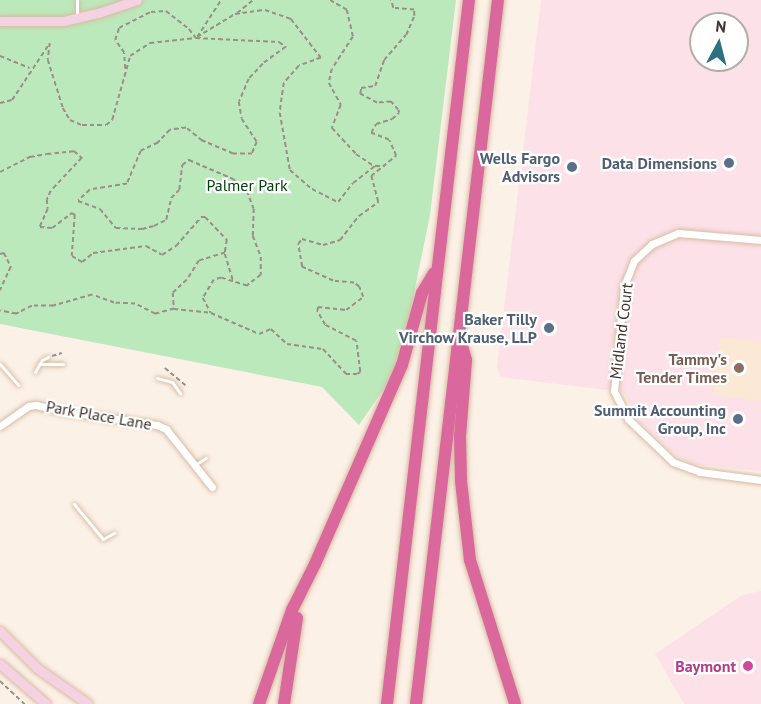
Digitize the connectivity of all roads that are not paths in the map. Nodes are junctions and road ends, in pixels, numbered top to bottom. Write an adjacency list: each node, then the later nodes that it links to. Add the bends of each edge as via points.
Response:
1 (77, 0): 5 (lane)
2 (137, 0): 5 (main road)
3 (469, 0): 8 (highway)
4 (498, 0): 9 (highway)
5 (77, 18): 6 (main road)
6 (0, 21)
7 (761, 240): 21 (street, Midland Court, via 678,232 652,244 634,261 624,286 614,391 628,419 673,462 700,472)
8 (436, 269): 25 (highway, via 422,293 402,365); 33 (highway)
9 (458, 328): 28 (highway, via 466,360 460,436 463,512 470,560); 34 (highway)
10 (48, 357): 12 (lane)
11 (0, 364): 16 (lane)
12 (39, 364): 13 (lane); 14 (lane)
13 (63, 364)
14 (35, 372)
15 (157, 378): 17 (lane, via 172,382)
16 (18, 385)
17 (180, 393)
18 (0, 426): 20 (street, Park Place Lane, via 36,405 157,424 166,429)
19 (206, 458): 20 (lane)
20 (195, 465): 22 (street, Park Place Lane)
21 (761, 480)
22 (212, 487)
23 (74, 504): 24 (lane, via 103,539)
24 (114, 533)
25 (307, 582): 31 (highway, via 292,610); 32 (highway, via 294,629)
26 (0, 631): 30 (main road, via 37,668)
27 (0, 664): 29 (main road)
28 (505, 673): 35 (highway); 36 (highway)
29 (46, 704)
30 (88, 704)
31 (259, 704)
32 (285, 704)
33 (387, 704)
34 (416, 704)
35 (515, 704)
36 (521, 704)

